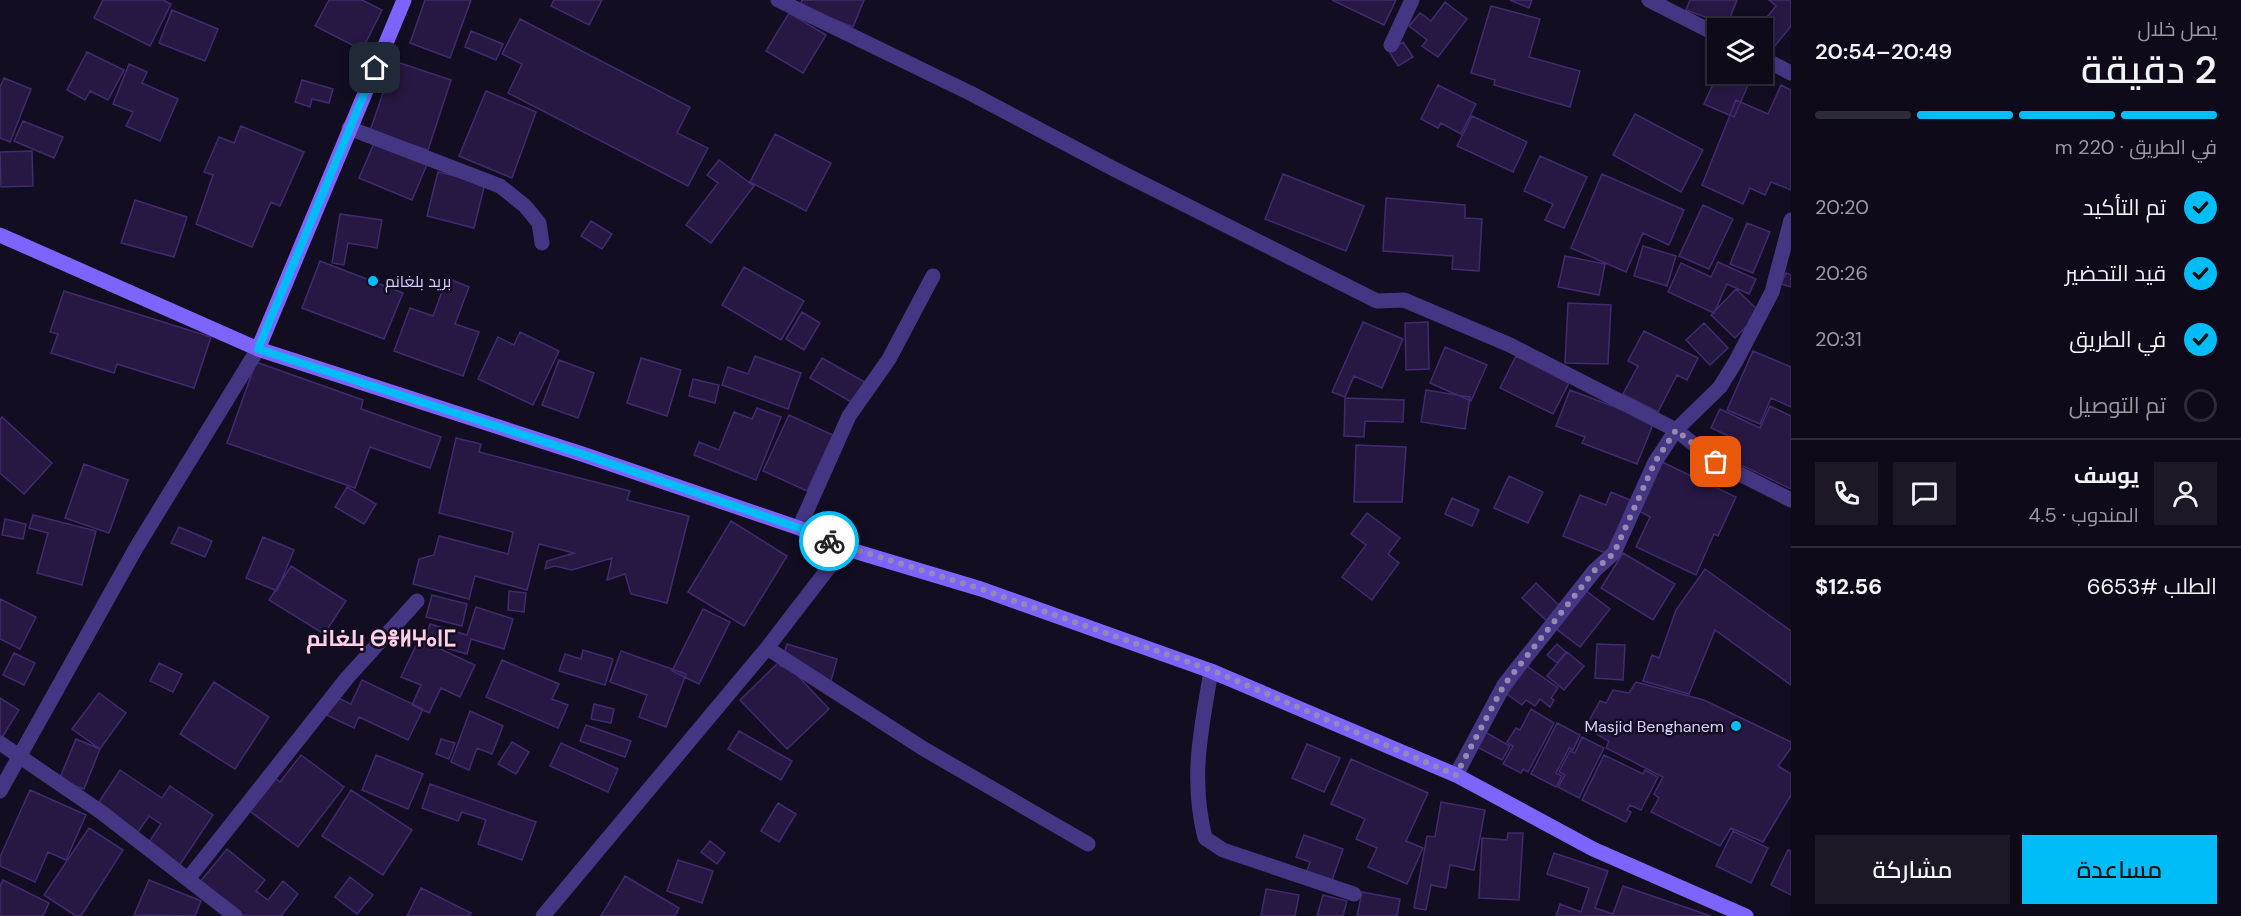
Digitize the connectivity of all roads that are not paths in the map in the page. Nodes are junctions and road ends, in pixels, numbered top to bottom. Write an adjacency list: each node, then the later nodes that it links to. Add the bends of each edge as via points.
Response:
1 (404, 0): 9 (main road)
2 (778, 0): 15 (street, via 970,93 1377,301 1404,300 1510,345)
3 (1412, 0): 6 (street)
4 (1649, 0): 5 (street)
5 (1707, 29)
6 (1391, 45)
7 (1773, 64): 8 (street)
8 (1791, 74)
9 (349, 128): 12 (street, via 500,186 539,223); 14 (main road)
10 (1791, 220): 15 (street, via 1772,292 1757,325 1720,387)
11 (0, 235): 14 (main road)
12 (542, 243)
13 (933, 276): 17 (street, via 889,359 849,416)
14 (258, 349): 17 (main road); 23 (street, via 136,548)
15 (1676, 430): 16 (street, via 1716,462); 24 (street, via 1655,462 1614,553 1595,570 1504,685)
16 (1791, 500)
17 (799, 528): 18 (main road)
18 (844, 548): 20 (street); 21 (main road, via 981,589)
19 (417, 602): 27 (street, via 347,678)
20 (767, 648): 26 (street, via 924,749); 30 (street)
21 (1211, 670): 24 (main road); 28 (street, via 1196,756 1199,812 1205,837 1223,850)
22 (0, 743): 23 (street)
23 (19, 755): 25 (street); 27 (street)
24 (1456, 775): 31 (main road, via 1593,849)
25 (0, 791)
26 (1088, 844)
27 (188, 879): 29 (street)
28 (1354, 894)
29 (235, 916)
30 (543, 916)
31 (1746, 916)

